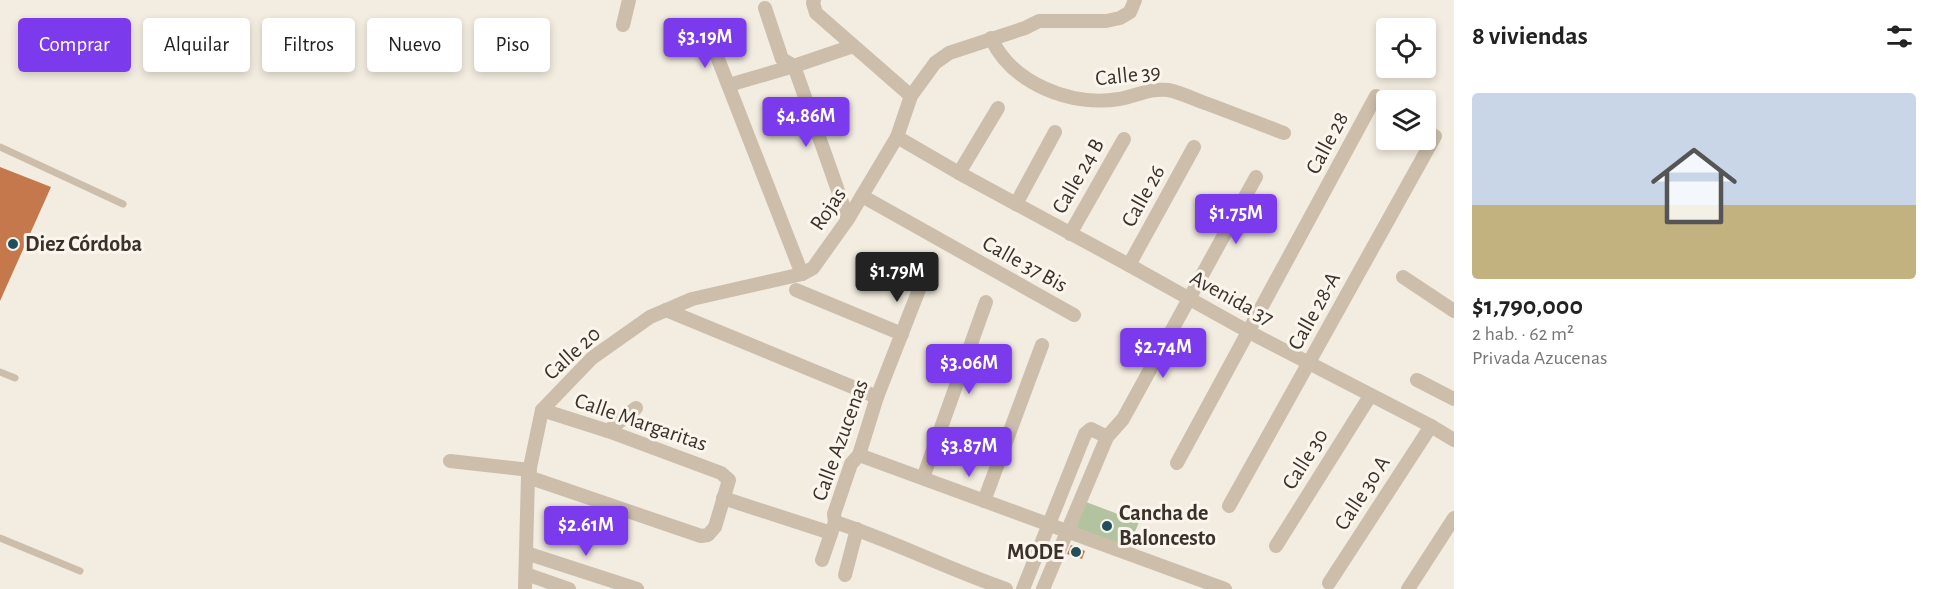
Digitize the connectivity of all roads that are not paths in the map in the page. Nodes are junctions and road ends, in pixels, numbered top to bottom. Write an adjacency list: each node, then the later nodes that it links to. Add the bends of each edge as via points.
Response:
1 (629, 0): 5 (street)
2 (814, 0): 8 (street, via 816,13)
3 (1135, 0): 6 (street, Rojas, via 1130,12 1120,18 1039,21)
4 (765, 8): 9 (street, via 782,59)
5 (623, 25)
6 (992, 38): 11 (street, Rojas, via 949,53 935,63); 15 (street, Calle 39, via 996,48 1026,78 1047,90 1091,101 1170,90)
7 (711, 41): 10 (street)
8 (853, 46): 9 (street); 11 (street)
9 (794, 66): 10 (street); 26 (street)
10 (729, 85): 29 (street)
11 (911, 96): 16 (street, Rojas)
12 (1376, 96): 38 (street, Calle 28)
13 (998, 108): 21 (street)
14 (1055, 132): 25 (street)
15 (1284, 133)
16 (897, 137): 21 (street, Avenida 37); 23 (street, Rojas)
17 (1124, 139): 27 (street, Calle 24 B)
18 (0, 147): 24 (lane)
19 (1194, 147): 28 (street, Calle 26)
20 (1428, 150): 41 (street, Calle 28-A)
21 (959, 173): 25 (street, Avenida 37)
22 (1256, 177): 33 (street)
23 (862, 196): 26 (street, Rojas); 37 (street, Calle 37 Bis)
24 (123, 204)
25 (1016, 204): 27 (street, Avenida 37)
26 (848, 219): 29 (street, Rojas, via 813,268)
27 (1070, 234): 28 (street, Avenida 37)
28 (1129, 265): 33 (street, Avenida 37)
29 (802, 274): 35 (street, Calle 20, via 692,299)
30 (1403, 277): 36 (street)
31 (922, 282): 39 (street, Calle Azucenas)
32 (796, 290): 39 (street)
33 (1188, 299): 38 (street, Avenida 37); 52 (street, via 1123,419)
34 (986, 302): 58 (street)
35 (666, 310): 46 (street); 49 (street, Calle 20, via 592,358)
36 (1454, 311)
37 (1074, 315)
38 (1249, 332): 41 (street, Avenida 37); 56 (street, Calle 28)
39 (902, 334): 46 (street, Calle Azucenas)
40 (1042, 345): 60 (street)
41 (1309, 364): 45 (street, Avenida 37); 61 (street, Calle 28-A)
42 (0, 372): 43 (lane)
43 (15, 378)
44 (1417, 380): 47 (street)
45 (1370, 396): 50 (street, Avenida 37); 68 (street, Calle 30)
46 (878, 397): 54 (street, Calle Azucenas)
47 (1454, 399)
48 (636, 408): 51 (street)
49 (542, 410): 51 (street, Calle Margaritas); 57 (street, Calle 20)
50 (1431, 426): 53 (street, Avenida 37); 75 (street, Calle 30 A)
51 (608, 431): 59 (street, Calle Margaritas, via 726,476 729,480)
52 (1107, 437): 63 (street, via 1091,429 1085,434); 66 (street)
53 (1454, 440)
54 (859, 454): 58 (street); 64 (street, Calle Azucenas, via 851,464)
55 (450, 461): 57 (street)
56 (1177, 463)
57 (529, 473): 59 (street, via 701,536 708,536 715,527); 69 (street, Calle 20)
58 (923, 478): 60 (street)
59 (723, 498): 64 (street)
60 (984, 501): 63 (street)
61 (1229, 506)
62 (1453, 523): 85 (street)
63 (1048, 524): 66 (street); 82 (street)
64 (833, 527): 65 (street); 70 (street, Calle Azucenas)
65 (857, 529): 74 (street); 76 (street)
66 (1068, 532): 83 (street); 84 (street)
67 (0, 538): 71 (lane)
68 (1276, 546)
69 (526, 553): 72 (street, Calle 20); 73 (street)
70 (822, 560)
71 (80, 571)
72 (525, 574): 77 (street, Calle 20); 78 (street)
73 (590, 574): 79 (street); 80 (street)
74 (845, 575)
75 (1329, 583)
76 (972, 584): 81 (street)
77 (525, 589)
78 (569, 589)
79 (587, 589)
80 (637, 589)
81 (1006, 589)
82 (1023, 589)
83 (1043, 589)
84 (1225, 589)
85 (1408, 589)

